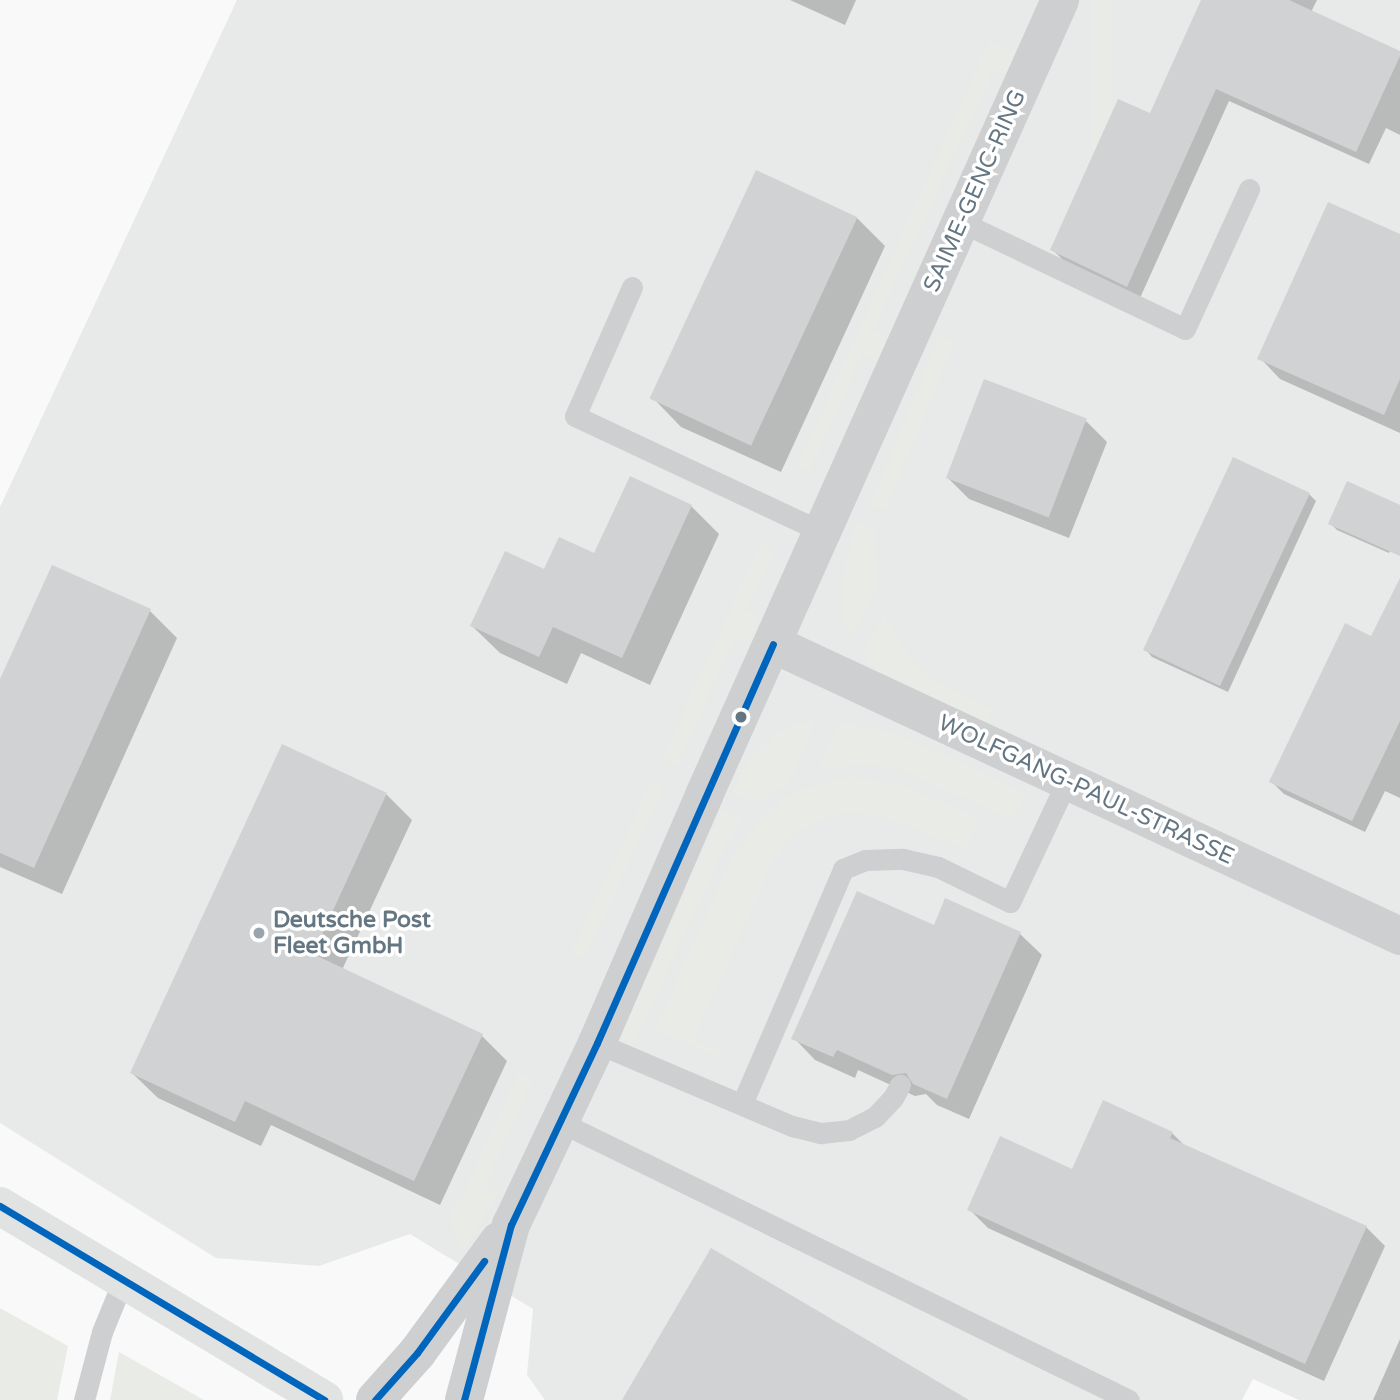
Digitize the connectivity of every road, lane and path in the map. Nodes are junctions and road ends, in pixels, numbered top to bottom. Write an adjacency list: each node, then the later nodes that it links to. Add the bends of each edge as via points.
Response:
1 (1055, 2): 3 (street, SAIME-GENC-RING)
2 (1249, 189): 3 (lane, via 1185,329)
3 (961, 222): 5 (street, SAIME-GENC-RING)
4 (632, 287): 5 (lane, via 575,416)
5 (823, 532): 6 (street, SAIME-GENC-RING)
6 (773, 644): 7 (street, WOLFGANG-PAUL-STRASSE); 9 (street, SAIME-GENC-RING)
7 (1067, 781): 8 (street, WOLFGANG-PAUL-STRASSE); 11 (lane, via 1010,902 938,867 903,859 865,860 843,869)
8 (1400, 936)
9 (597, 1043): 11 (lane); 12 (street, SAIME-GENC-RING)
10 (900, 1085): 11 (lane, via 875,1117 849,1130 821,1133)
11 (741, 1104)
12 (560, 1122): 14 (street, SAIME-GENC-RING); 20 (lane)
13 (0, 1206): 15 (main road)
14 (511, 1225): 18 (street, SAIME-GENC-RING, via 417,1353); 19 (street, SAIME-GENC-RING)
15 (124, 1278): 16 (lane, via 102,1332); 17 (main road)
16 (85, 1400)
17 (324, 1400)
18 (375, 1400)
19 (464, 1400)
20 (1129, 1400)

